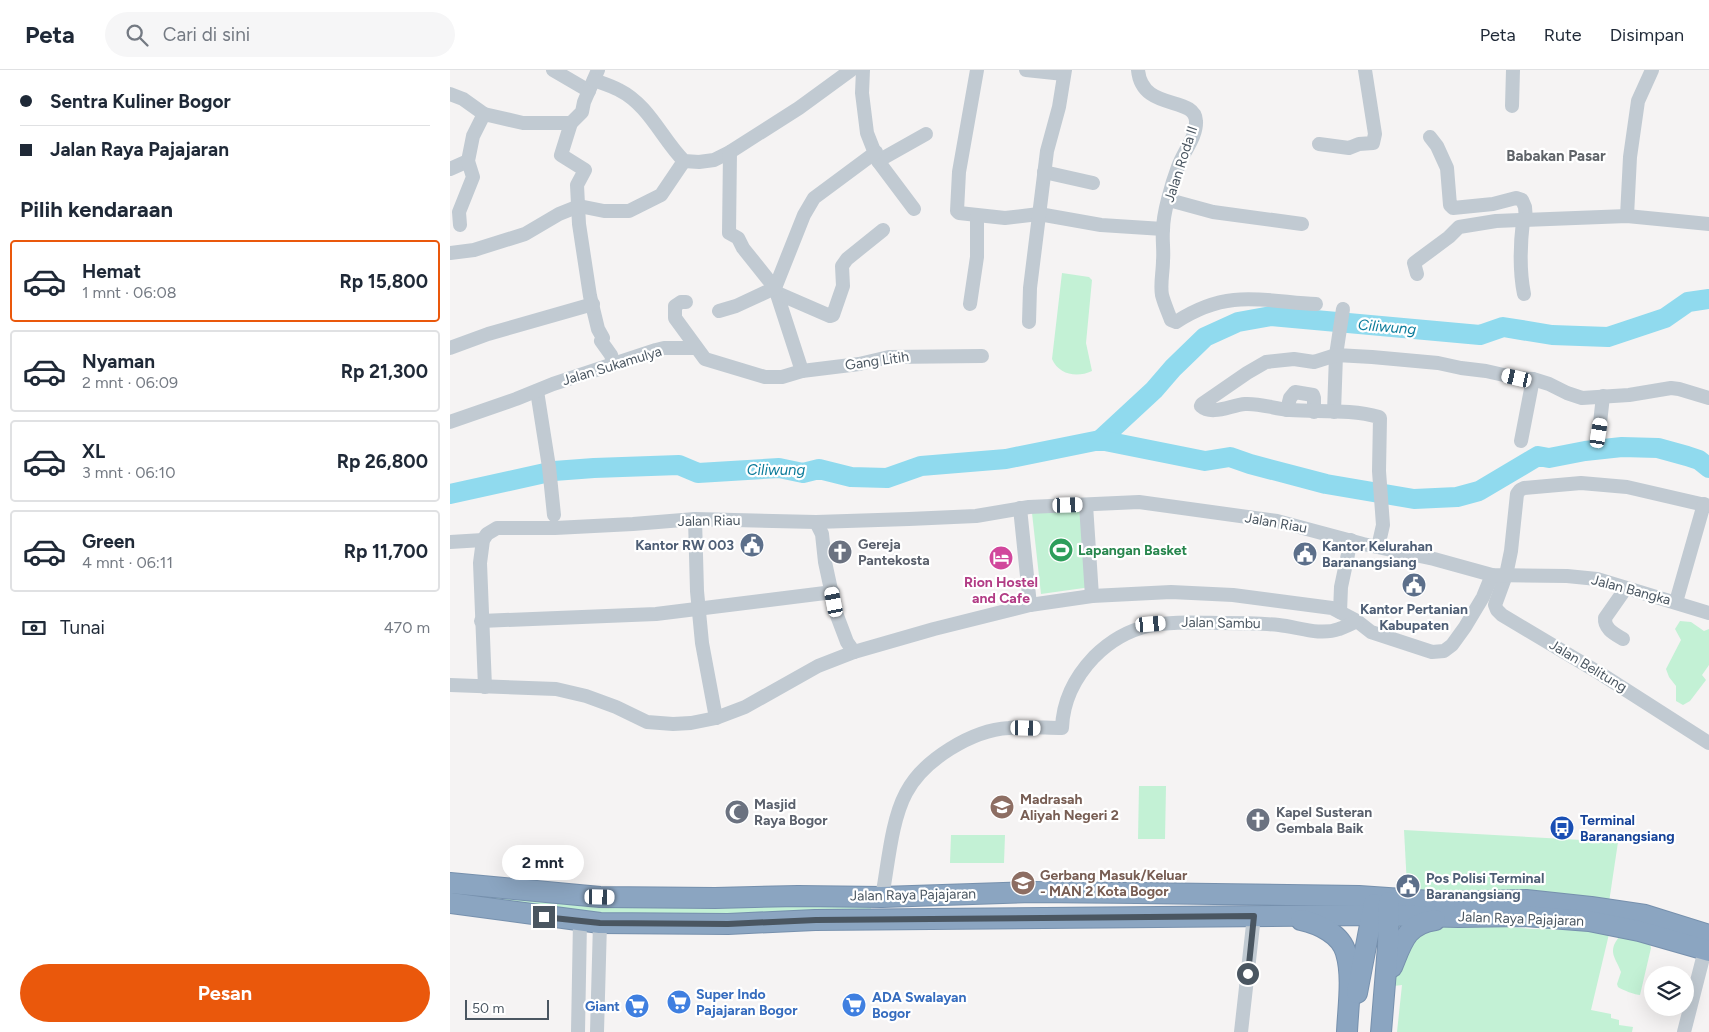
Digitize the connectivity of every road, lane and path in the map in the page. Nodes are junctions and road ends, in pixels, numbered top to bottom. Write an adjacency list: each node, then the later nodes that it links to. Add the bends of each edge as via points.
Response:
1 (553, 70): 11 (street)
2 (851, 70): 19 (street)
3 (863, 70): 20 (street, via 867,133)
4 (977, 70): 30 (street, via 959,172 957,211 961,215)
5 (1026, 70): 10 (street)
6 (1138, 70): 26 (street, Jalan Roda II, via 1145,89 1156,98 1181,105 1194,114 1196,122 1178,166)
7 (1365, 70): 18 (street, via 1375,134 1373,143 1349,148)
8 (1513, 70): 13 (street)
9 (1652, 70): 31 (street, via 1638,101 1630,157)
10 (1064, 72): 24 (street)
11 (594, 80): 15 (street, via 582,112); 22 (street, via 620,90 632,99 648,114)
12 (450, 94): 14 (street, via 464,99)
13 (1512, 106)
14 (484, 114): 15 (street, via 523,123); 21 (street, via 473,136)
15 (571, 123): 27 (street, via 561,155 586,170 577,185)
16 (926, 134): 20 (street)
17 (1430, 137): 32 (street, via 1447,168 1450,205 1453,208 1516,198 1522,200)
18 (1319, 144)
19 (730, 152): 22 (street, via 706,161); 40 (street, via 729,233 738,238)
20 (877, 157): 28 (street); 40 (street, via 814,198 804,215)
21 (468, 161): 23 (street); 35 (street, via 473,177 459,212)
22 (684, 161): 27 (street, via 661,195 629,211)
23 (450, 169)
24 (1044, 172): 25 (street); 29 (street)
25 (1093, 183)
26 (1169, 200): 33 (street, via 1213,212); 36 (street, Jalan Roda II)
27 (579, 206): 38 (street, via 525,234 474,250); 43 (street, via 579,224)
28 (914, 209)
29 (1039, 214): 30 (street, via 1005,218); 36 (street, via 1101,225); 48 (street)
30 (978, 216): 44 (street, via 977,257)
31 (1627, 216): 32 (street); 34 (street)
32 (1524, 221): 39 (street, via 1496,221 1459,227 1414,263); 41 (street, via 1520,251)
33 (1302, 224)
34 (1709, 224)
35 (460, 225)
36 (1162, 229): 45 (street, Jalan Roda II, via 1161,287 1171,320 1176,322 1193,311 1233,300)
37 (883, 230): 40 (street, via 842,266 843,286 833,315)
38 (450, 253)
39 (1417, 274)
40 (776, 290): 47 (street); 54 (street)
41 (1524, 294)
42 (686, 302): 50 (street, via 675,306 675,318)
43 (593, 304): 49 (street); 53 (street, via 603,338 601,341)
44 (970, 304)
45 (1316, 304)
46 (1343, 309): 51 (street)
47 (719, 311)
48 (1029, 322)
49 (450, 348)
50 (696, 348): 53 (street, Jalan Sukamulya, via 664,348); 54 (street, via 709,362 765,377 782,377)
51 (1337, 349): 55 (street, via 1372,357 1438,363); 59 (street); 59 (street, via 1314,362 1294,359 1260,364 1201,406 1218,411 1247,404)
52 (982, 356): 54 (street, Gang Litih, via 889,357)
53 (614, 365): 56 (street, Jalan Sukamulya)
54 (802, 371)
55 (1532, 379): 57 (street, via 1582,398); 61 (street)
56 (536, 391): 60 (street, Jalan Sukamulya); 66 (street)
57 (1604, 396): 58 (street, via 1679,388); 62 (street)
58 (1709, 398)
59 (1334, 412): 72 (street, via 1379,417 1383,525)
60 (450, 422)
61 (1521, 441)
62 (1598, 441)
63 (1086, 505): 65 (street, Jalan Riau); 70 (street, Jalan Riau, via 1138,502 1215,512 1277,521); 76 (street)
64 (1707, 505): 73 (street, via 1627,487 1581,483 1524,488 1517,494 1511,551); 77 (street)
65 (1020, 508): 68 (street, Jalan Riau, via 976,516); 78 (street)
66 (554, 515)
67 (695, 519): 68 (street, Jalan Riau); 69 (street, Jalan Riau, via 604,526 497,528); 79 (street)
68 (816, 522): 75 (street, via 822,534)
69 (483, 540): 71 (street); 82 (street)
70 (1351, 540): 72 (street, Jalan Riau); 80 (street, via 1341,587)
71 (450, 542)
72 (1378, 547): 73 (street, Jalan Riau)
73 (1499, 575): 74 (street, Jalan Bangka, via 1597,579); 83 (street, via 1466,627 1444,651 1432,652 1402,643 1371,632); 89 (street, Jalan Belitung, via 1495,605 1502,615)
74 (1626, 588): 77 (street, Jalan Bangka); 84 (street, via 1604,623)
75 (832, 592): 79 (street); 85 (street, via 841,628)
76 (1092, 596): 78 (street); 80 (street, via 1207,593 1322,606)
77 (1676, 602): 81 (street, Jalan Bangka)
78 (1030, 605): 85 (street)
79 (699, 608): 82 (street, via 656,614); 88 (street)
80 (1340, 612): 83 (street)
81 (1709, 612)
82 (481, 621): 87 (street)
83 (1357, 621): 93 (street, Jalan Sambu, via 1340,629 1322,632 1270,624 1177,622 1151,624 1120,635 1081,670 1063,714 1062,728 1008,728 978,734 935,760 916,778 896,819)
84 (1624, 639)
85 (854, 652): 88 (street, via 818,666 745,707)
86 (450, 685): 87 (street)
87 (485, 687): 88 (street, via 556,689 586,696 647,722 692,723)
88 (716, 718)
89 (1709, 743)
90 (450, 883): 92 (highway, Jalan Raya Pajajaran, via 600,897)
91 (906, 895): 93 (highway, Jalan Raya Pajajaran); 95 (highway, Jalan Raya Pajajaran, via 1118,892); 100 (highway, via 899,901 899,908)
92 (862, 897): 93 (highway, Jalan Raya Pajajaran); 101 (highway, via 869,901 871,909)
93 (882, 897)
94 (450, 904): 102 (highway, Jalan Raya Pajajaran)
95 (1382, 906): 96 (highway, Jalan Raya Pajajaran, via 1526,900); 98 (highway, Jalan Raya Pajajaran); 99 (highway, Jalan Raya Pajajaran); 106 (highway, via 1388,946); 110 (highway)
96 (1590, 914): 99 (highway, Jalan Raya Pajajaran); 103 (highway, Jalan Raya Pajajaran, via 1639,931)
97 (1254, 916): 98 (highway, Jalan Raya Pajajaran); 100 (highway, Jalan Raya Pajajaran); 109 (street)
98 (1275, 916): 110 (highway, via 1321,927 1334,935 1346,952)
99 (1459, 917): 106 (highway, via 1418,924 1405,936)
100 (910, 919): 101 (highway, Jalan Raya Pajajaran)
101 (859, 920): 102 (highway, Jalan Raya Pajajaran, via 728,924)
102 (590, 922): 104 (street); 105 (street)
103 (1708, 945): 112 (street)
104 (580, 946): 105 (street); 107 (street)
105 (598, 946): 108 (street)
106 (1385, 987): 111 (highway)
107 (578, 1032)
108 (597, 1032)
109 (1241, 1032)
110 (1349, 1032)
111 (1381, 1032)
112 (1684, 1032)

